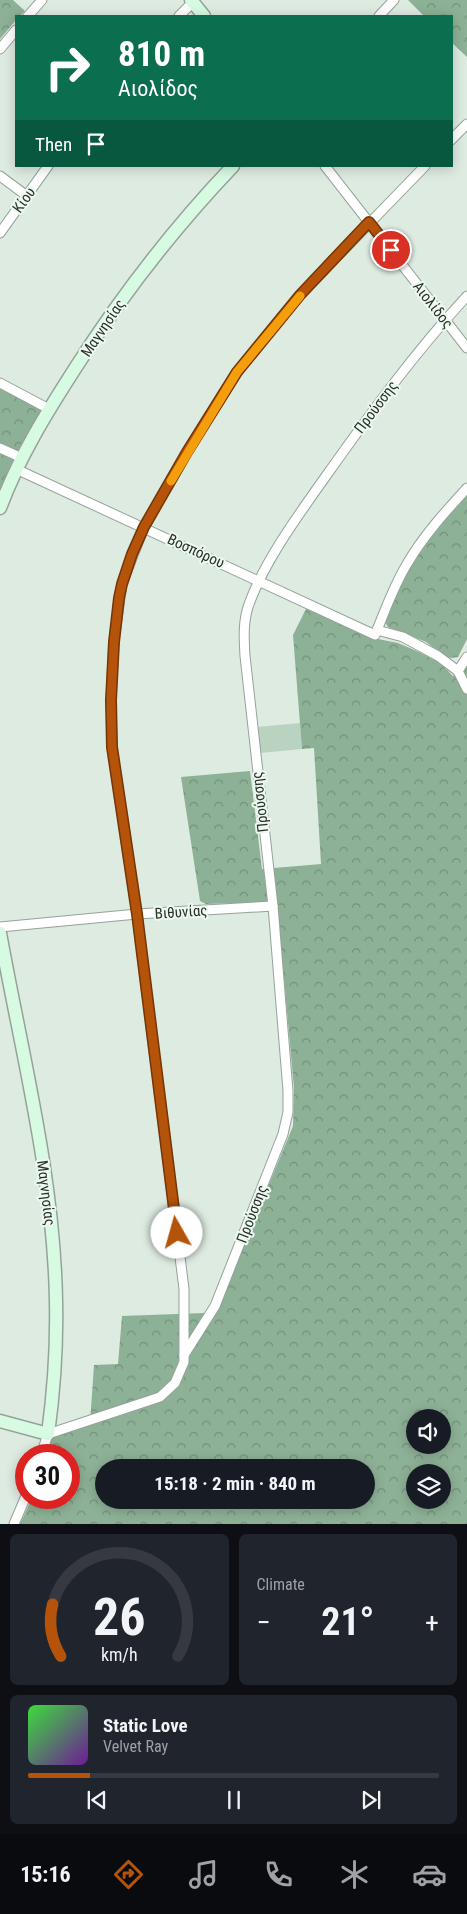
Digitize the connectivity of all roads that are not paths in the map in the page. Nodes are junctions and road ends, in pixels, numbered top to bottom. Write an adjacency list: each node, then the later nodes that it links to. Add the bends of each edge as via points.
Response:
1 (42, 0): 4 (street)
2 (394, 0): 7 (street)
3 (193, 1): 5 (street); 6 (street)
4 (29, 15)
5 (180, 15)
6 (203, 15)
7 (380, 15)
8 (15, 31): 9 (street)
9 (0, 49)
10 (467, 124): 11 (street)
11 (453, 138)
12 (47, 167): 17 (street, Κίου)
13 (232, 167): 24 (street, Μαγνησίας, via 147,264)
14 (327, 167): 18 (street, Αιολίδος)
15 (424, 167): 18 (street)
16 (0, 176): 17 (street)
17 (27, 196): 19 (street, Κίου)
18 (369, 222): 21 (street, Αιολίδος); 30 (street, via 300,295 237,372)
19 (0, 233)
20 (467, 296): 21 (street, Προύσσης)
21 (445, 320): 22 (street, Αιολίδος); 31 (street, Προύσσης, via 340,455 292,523)
22 (467, 348)
23 (0, 383): 24 (street)
24 (49, 409): 26 (street, Μαγνησίας)
25 (0, 448): 26 (street)
26 (22, 458): 27 (street, Μαγνησίας)
27 (16, 470): 29 (street, Μαγνησίας); 30 (street, Βοσπόρου)
28 (467, 488): 32 (street, via 407,563)
29 (0, 508)
30 (144, 527): 31 (street, Βοσπόρου); 37 (street, via 122,584 111,700 112,747)
31 (260, 580): 32 (street, Βοσπόρου); 36 (street, Προύσσης, via 246,617 244,637)
32 (376, 633): 34 (street, Βοσπόρου, via 403,637)
33 (467, 657): 34 (street)
34 (458, 671): 35 (street)
35 (467, 688)
36 (272, 906): 37 (street, Βιθυνίας); 41 (street, Προύσσης, via 288,1090 286,1123 215,1306)
37 (137, 914): 38 (street, Βιθυνίας); 41 (street, via 184,1289)
38 (0, 927)
39 (0, 933): 40 (street, Μαγνησίας)
40 (3, 969): 43 (street, Μαγνησίας, via 39,1138 54,1259 55,1364)
41 (184, 1356): 43 (street, via 174,1383 160,1397)
42 (0, 1421): 43 (street)
43 (48, 1434): 44 (street, Μαγνησίας)
44 (45, 1444)
45 (20, 1509): 46 (street)
46 (14, 1524)

